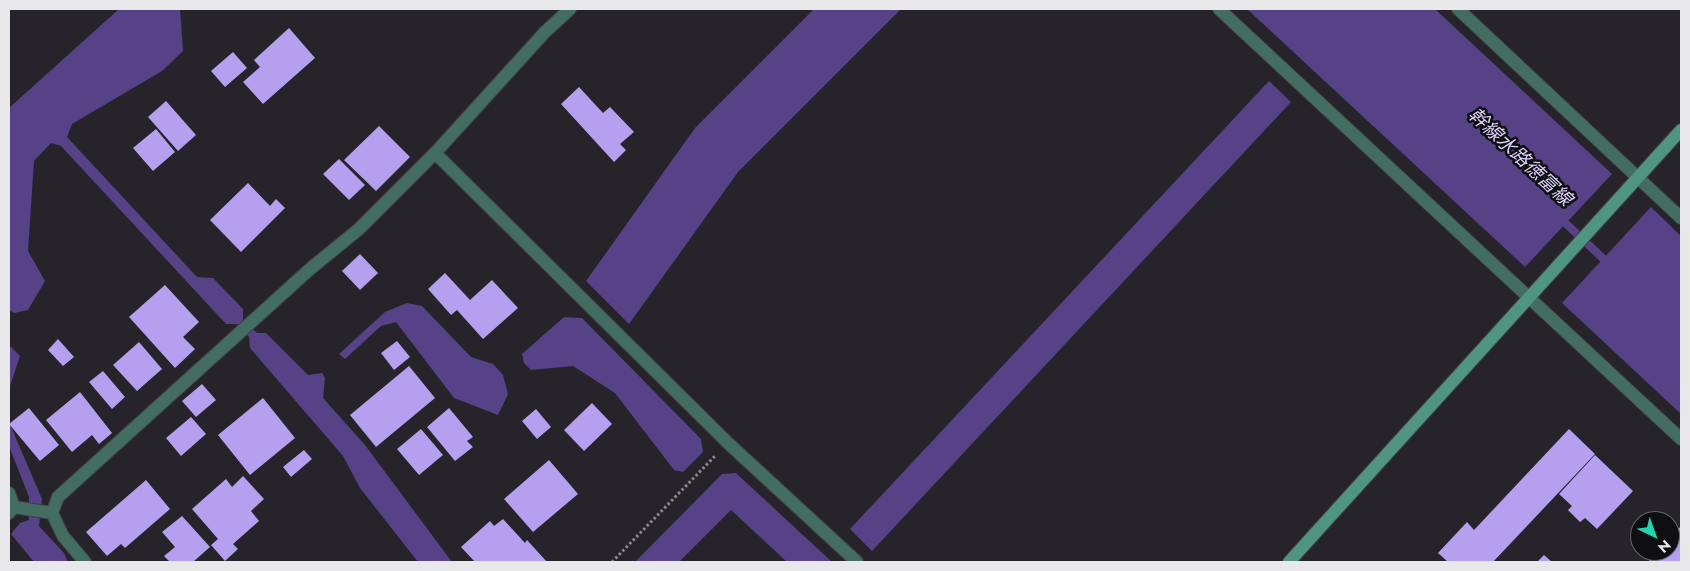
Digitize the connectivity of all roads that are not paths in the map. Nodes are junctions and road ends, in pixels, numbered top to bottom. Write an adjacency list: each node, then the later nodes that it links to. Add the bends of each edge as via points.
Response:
1 (570, 9): 5 (street, via 545,32)
2 (1219, 9): 8 (street)
3 (1458, 9): 6 (street)
4 (1681, 130): 6 (street)
5 (436, 153): 12 (street, via 359,229 310,269 58,496); 14 (street, via 728,443)
6 (1638, 178): 7 (street); 8 (street)
7 (1681, 218)
8 (1530, 299): 9 (street); 15 (street)
9 (1681, 439)
10 (9, 493): 11 (street)
11 (16, 510): 12 (street)
12 (50, 513): 13 (street, via 63,536)
13 (85, 562)
14 (857, 562)
15 (1288, 562)

